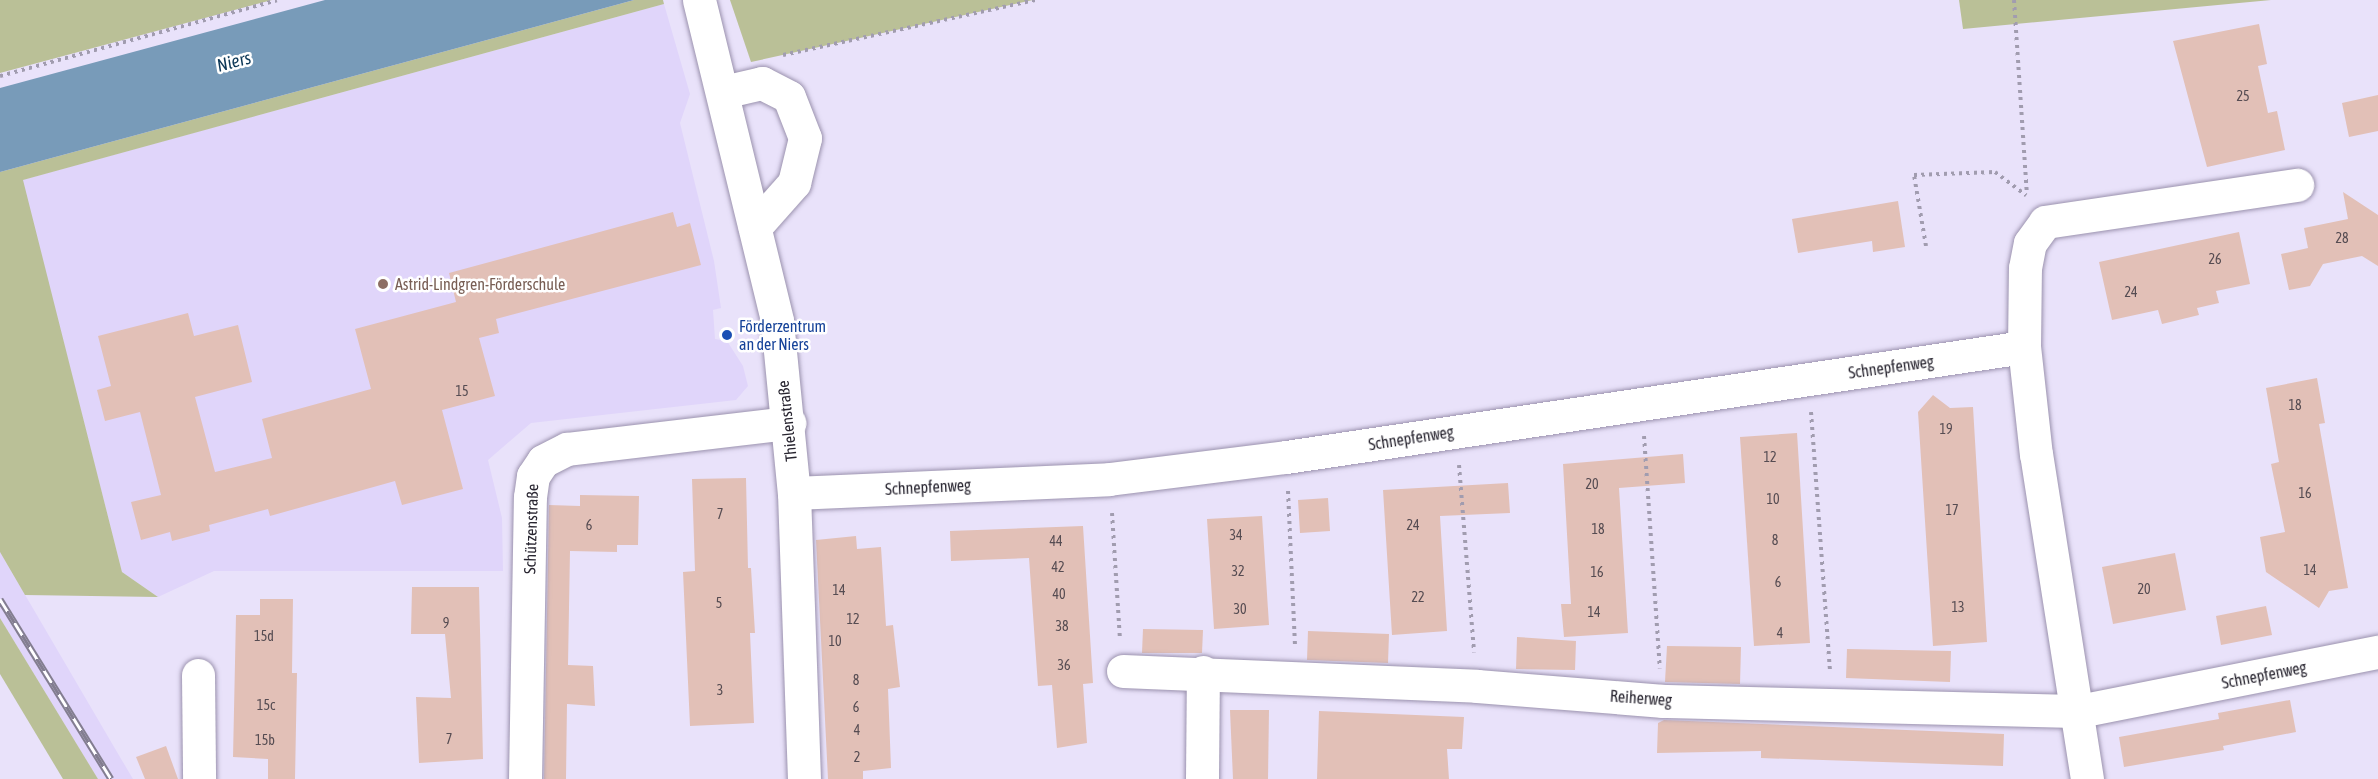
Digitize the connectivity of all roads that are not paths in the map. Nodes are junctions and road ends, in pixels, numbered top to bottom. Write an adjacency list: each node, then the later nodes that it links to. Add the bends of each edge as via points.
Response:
1 (699, 0): 2 (street, Thielenstraße)
2 (723, 92): 4 (street, Thielenstraße); 4 (street, via 762,83 789,97 805,138 794,183)
3 (2297, 185): 5 (street, via 2045,222 2030,243 2025,268)
4 (755, 227): 6 (street, Thielenstraße, via 777,321)
5 (2024, 347): 7 (street, Schnepfenweg, via 1286,457 1109,479); 12 (street, via 2036,455)
6 (789, 423): 7 (street, Thielenstraße); 14 (street, Schützenstraße, via 567,449 543,461 533,476 530,497)
7 (794, 493): 15 (street, Thielenstraße)
8 (2378, 652): 12 (street, Schnepfenweg)
9 (1123, 671): 10 (street, Reiherweg)
10 (1203, 672): 12 (street, Reiherweg, via 1477,686 1663,701); 16 (street)
11 (198, 675): 13 (street)
12 (2079, 711): 17 (street)
13 (199, 779)
14 (525, 779)
15 (804, 779)
16 (1202, 779)
17 (2087, 779)

